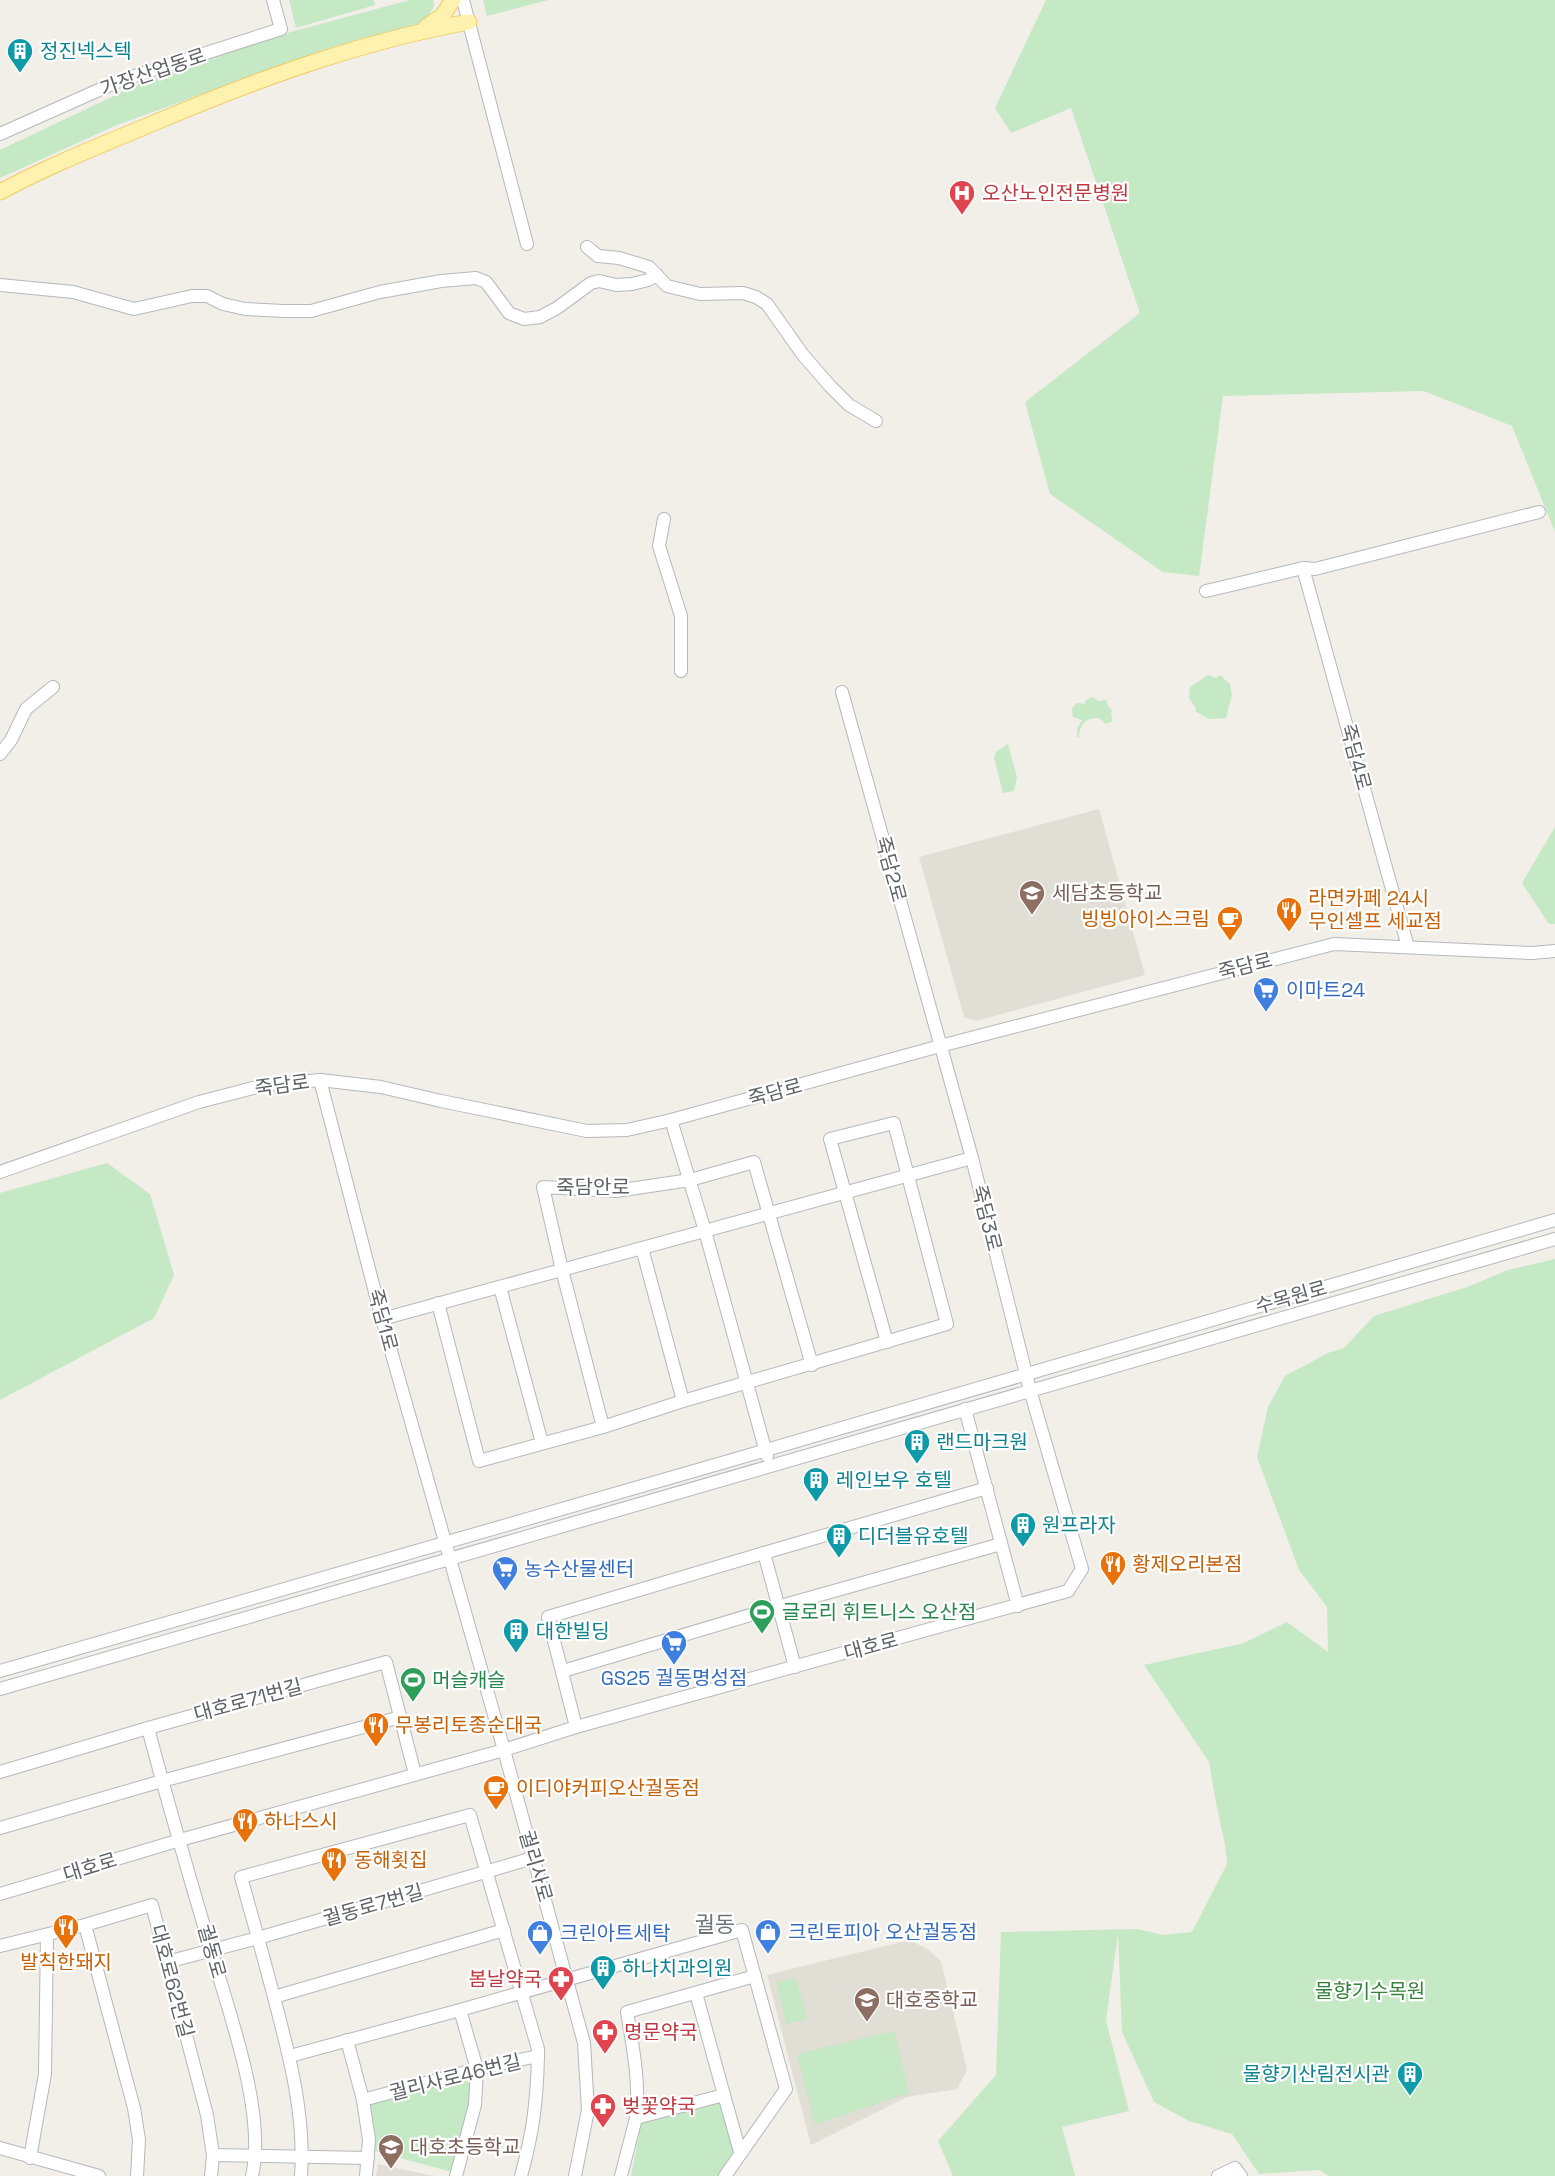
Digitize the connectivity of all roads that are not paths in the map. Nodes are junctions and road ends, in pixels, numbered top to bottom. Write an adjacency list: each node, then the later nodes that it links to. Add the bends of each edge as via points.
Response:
1 (273, 0): 5 (street, 가장산업동로, via 281,29 119,81)
2 (461, 0): 3 (street); 4 (main road)
3 (469, 22): 4 (main road); 7 (street)
4 (421, 30): 6 (main road, via 241,86)
5 (0, 134)
6 (0, 192)
7 (528, 244)
8 (587, 247): 9 (street, via 598,256 649,267)
9 (657, 276): 10 (street, via 632,284 591,283 540,317 524,319 509,313 486,282 476,278 380,292 311,310 284,311 245,309 192,296 134,309 73,292); 11 (street, via 667,286 700,294 743,293 767,304 830,386 849,405)
10 (0, 285)
11 (876, 421)
12 (1539, 512): 14 (street, via 1315,569)
13 (664, 519): 16 (street, via 659,546 681,616)
14 (1303, 568): 15 (street); 20 (street, 죽담4로)
15 (1206, 591)
16 (681, 671)
17 (53, 687): 19 (street, via 26,709)
18 (842, 692): 22 (street, 죽담2로)
19 (0, 754)
20 (1408, 946): 21 (street, 죽담로); 22 (street, 죽담로, via 1334,944)
21 (1555, 951)
22 (940, 1046): 24 (street, 죽담로); 25 (street, 죽담3로)
23 (320, 1080): 24 (street, 죽담로, via 381,1086 587,1131 627,1130); 26 (street, 죽담로, via 265,1085 199,1102); 38 (street, 죽담1로)
24 (671, 1120): 28 (street)
25 (972, 1158): 27 (street); 41 (street, 죽담3로)
26 (0, 1172)
27 (907, 1176): 29 (street); 29 (street, via 894,1123 830,1139); 39 (street, via 947,1324)
28 (690, 1180): 30 (street, 죽담안로, via 754,1162); 32 (street); 35 (street, 죽담안로, via 616,1191 543,1187)
29 (845, 1193): 30 (street); 39 (street)
30 (770, 1213): 32 (street); 40 (street, 죽담안로)
31 (1555, 1220): 41 (street, 수목원로)
32 (705, 1231): 34 (street); 42 (street)
33 (1555, 1239): 43 (street, 수목원로)
34 (642, 1248): 35 (street); 44 (street)
35 (562, 1270): 36 (street); 46 (street, 죽담안로)
36 (500, 1287): 37 (street); 47 (street)
37 (438, 1303): 38 (street); 47 (street, via 479,1461)
38 (382, 1319): 52 (street, 죽담1로)
39 (887, 1342): 40 (street)
40 (812, 1365): 42 (street)
41 (1026, 1373): 43 (street, 죽담3로); 48 (street, 수목원로)
42 (748, 1384): 44 (street); 48 (street)
43 (1030, 1390): 45 (street, 수목원로); 55 (street, 대호로, via 1082,1569 1068,1592)
44 (683, 1401): 46 (street)
45 (964, 1409): 49 (street, 수목원로); 50 (street)
46 (603, 1428): 47 (street)
47 (542, 1443)
48 (765, 1450): 49 (street); 52 (street, 수목원로)
49 (769, 1466): 54 (street, 수목원로)
50 (987, 1488): 51 (street); 53 (street)
51 (1001, 1544): 55 (street); 56 (street)
52 (446, 1545): 54 (street, 죽담1로); 58 (street, 수목원로)
53 (764, 1553): 56 (street); 59 (street, via 548,1617)
54 (450, 1560): 60 (street, 수목원로); 64 (street, 궐리사로)
55 (1018, 1606): 57 (street, 대호로)
56 (777, 1607): 57 (street); 59 (street)
57 (795, 1667): 62 (street, 대호로)
58 (0, 1671)
59 (563, 1671): 62 (street)
60 (0, 1689)
61 (400, 1717): 63 (street, 대호로71번길, via 386,1662); 66 (street, 대호로71번길); 67 (street)
62 (576, 1727): 64 (street, 대호로)
63 (148, 1728): 65 (street, 대호로71번길); 67 (street, 궐동로)
64 (504, 1750): 66 (street, 대호로); 70 (street, 궐리사로)
65 (0, 1772)
66 (416, 1774): 69 (street, 대호로)
67 (162, 1781): 68 (street); 69 (street, 궐동로)
68 (0, 1828)
69 (180, 1840): 72 (street, 대호로); 78 (street, 궐동로)
70 (533, 1858): 71 (street, 궐동로7번길); 81 (street, 궐리사로)
71 (487, 1872): 74 (street); 76 (street, 궐동로7번길); 76 (street, via 470,1815 241,1877)
72 (0, 1894)
73 (85, 1925): 75 (street, 대호로62번길); 79 (street, 대호로62번길, via 152,1905); 101 (street, via 134,2108 139,2140)
74 (504, 1930): 82 (street); 84 (street)
75 (46, 1935): 77 (street, 대호로62번길); 98 (street, via 45,2074)
76 (258, 1938): 78 (street, 궐동로7번길); 84 (street)
77 (0, 1946)
78 (212, 1951): 79 (street, 궐동로7번길); 96 (street, 궐동로, via 239,2046 254,2122)
79 (167, 1962): 95 (street, 대호로62번길, via 207,2115)
80 (755, 1976): 81 (street, via 742,1930); 83 (street); 94 (street, via 786,2089)
81 (567, 1979): 82 (street); 108 (street, 궐리사로, via 584,2043 587,2074 588,2110)
82 (522, 1991): 85 (street); 88 (street)
83 (696, 1993): 90 (street); 92 (street, via 627,2012 639,2094)
84 (274, 1997): 87 (street)
85 (460, 2010): 86 (street); 89 (street)
86 (347, 2040): 87 (street); 91 (street)
87 (290, 2056): 97 (street, via 299,2096)
88 (538, 2056): 89 (street, 궐리사로46번길); 107 (street, 궐리사로46번길, via 537,2103)
89 (477, 2069): 91 (street, 궐리사로46번길); 106 (street, via 475,2105)
90 (724, 2095): 92 (street); 94 (street)
91 (363, 2100): 99 (street, 궐리사로46번길)
92 (636, 2118): 109 (street)
93 (0, 2148): 98 (street)
94 (740, 2152): 110 (street)
95 (213, 2155): 96 (street); 102 (street, 대호로62번길)
96 (256, 2157): 97 (street); 103 (street, 궐동로)
97 (302, 2157): 99 (street); 104 (street)
98 (30, 2158): 100 (street)
99 (368, 2158): 105 (street, 궐리사로46번길)
100 (99, 2176)
101 (137, 2176)
102 (211, 2176)
103 (252, 2176)
104 (301, 2176)
105 (366, 2176)
106 (456, 2176)
107 (521, 2176)
108 (575, 2176)
109 (621, 2176)
110 (725, 2176)
111 (1218, 2176): 112 (street, via 1235,2168)
112 (1241, 2176)

